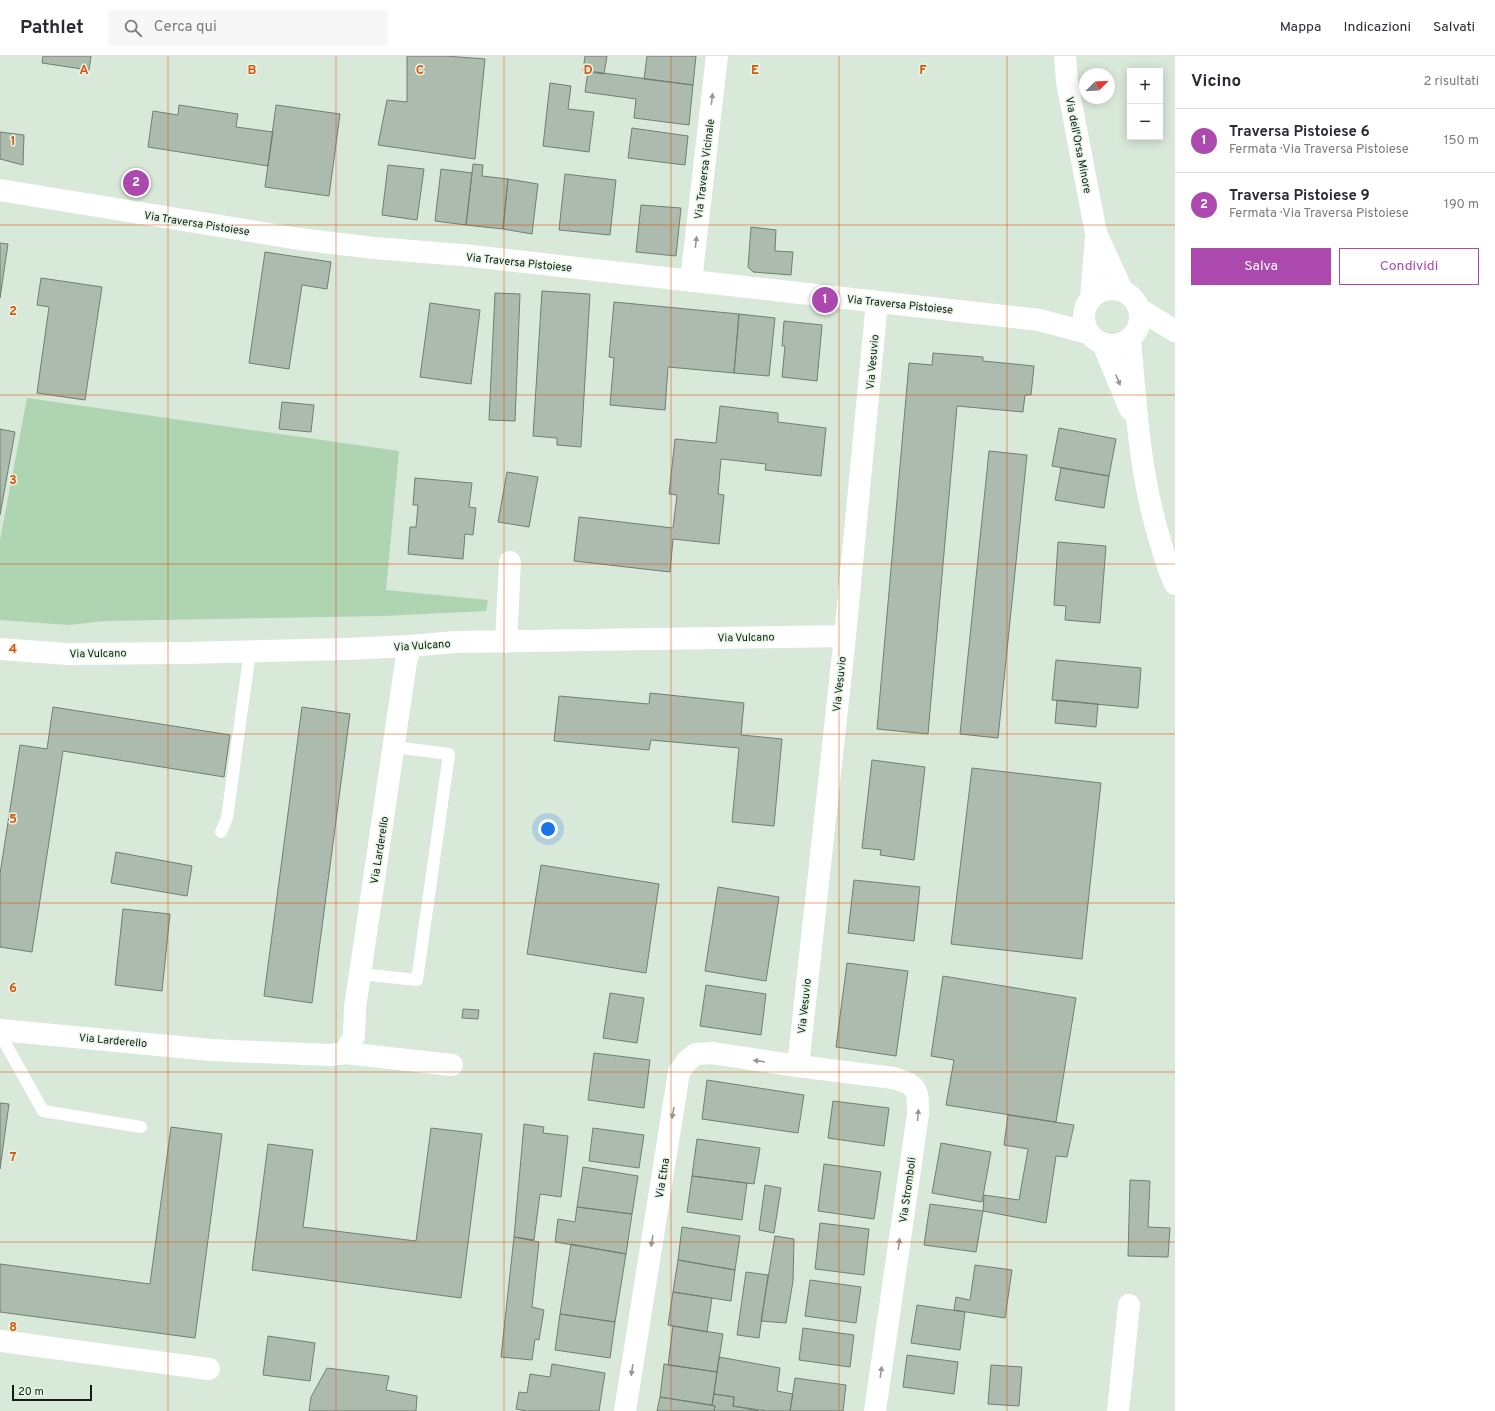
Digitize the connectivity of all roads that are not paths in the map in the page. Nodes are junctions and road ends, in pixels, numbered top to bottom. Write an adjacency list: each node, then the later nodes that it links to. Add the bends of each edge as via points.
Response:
1 (717, 56): 5 (street, Via Traversa Vicinale, one-way to 1)
2 (1064, 56): 4 (street, Via dell'Orsa Minore)
3 (0, 190): 5 (street, Via Traversa Pistoiese, via 306,240)
4 (1096, 234): 6 (street, Via dell'Orsa Minore); 8 (street, Via dell'Orsa Minore)
5 (692, 281): 7 (street, Via Traversa Pistoiese)
6 (1122, 290): 8 (street, via 1105,290 1097,293); 9 (street, via 1133,298)
7 (877, 302): 10 (street, Via Traversa Pistoiese); 18 (street, Via Vesuvio)
8 (1088, 302): 10 (street, Via Traversa Pistoiese); 13 (street, via 1084,320)
9 (1139, 309): 11 (street); 12 (street, via 1140,318)
10 (1039, 320): 13 (street, Via Traversa Pistoiese)
11 (1175, 331)
12 (1133, 336): 13 (street, via 1117,345); 14 (street); 15 (street)
13 (1096, 338): 15 (street, one-way to 15)
14 (1175, 338)
15 (1139, 431): 17 (street, via 1145,480 1155,526)
16 (510, 562): 19 (street)
17 (1175, 584)
18 (845, 636): 19 (street, Via Vulcano); 30 (street, Via Vesuvio)
19 (506, 642): 20 (street, Via Vulcano, via 454,642)
20 (410, 646): 22 (street, Via Vulcano); 23 (street, Via Larderello)
21 (0, 649): 22 (street, Via Vulcano, via 67,654)
22 (250, 651): 24 (lane, via 226,818)
23 (394, 747): 25 (street, Via Larderello); 25 (lane, via 449,754 417,980)
24 (221, 832)
25 (360, 974): 28 (street, Via Larderello, via 354,1036)
26 (0, 1030): 28 (street, Via Larderello, via 211,1050 330,1055)
27 (0, 1034): 31 (lane, via 43,1111)
28 (345, 1053): 29 (street, Via Larderello)
29 (452, 1064)
30 (798, 1066): 35 (street, Via Etna, one-way to 35, via 712,1053 696,1054 686,1061 679,1072); 36 (street, Via Stromboli, one-way to 30, via 918,1114 918,1096 915,1087 893,1078)
31 (140, 1127)
32 (1129, 1305): 37 (street)
33 (0, 1341): 34 (street)
34 (209, 1369)
35 (625, 1411)
36 (875, 1411)
37 (1118, 1411)

